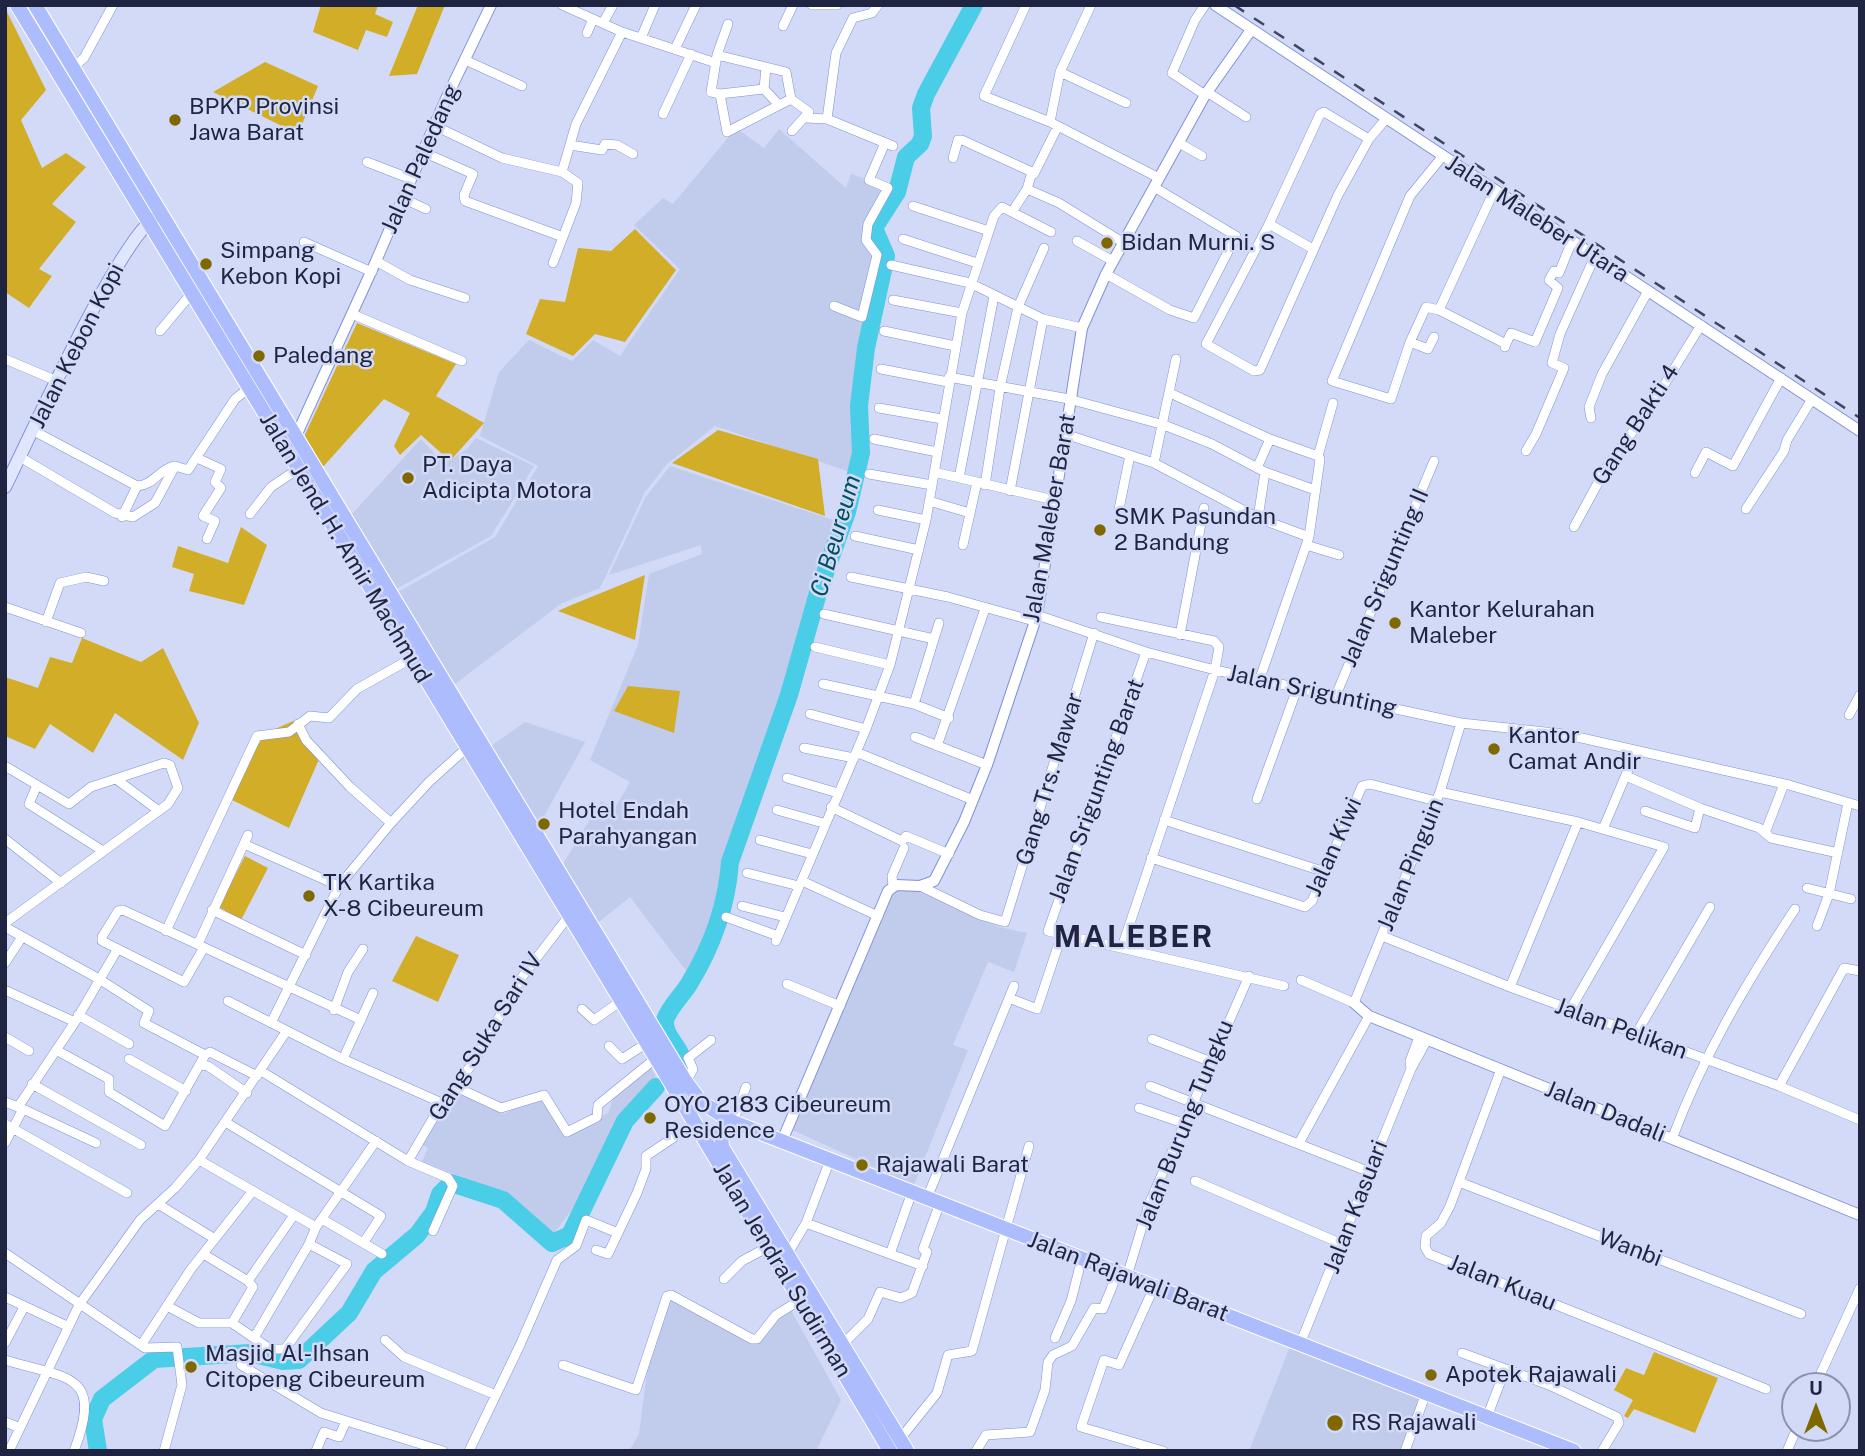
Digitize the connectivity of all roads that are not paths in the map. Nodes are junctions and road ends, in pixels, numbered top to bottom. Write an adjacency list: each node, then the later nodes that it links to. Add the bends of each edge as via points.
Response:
1 (17, 5): 66 (highway, Jalan Jend. H. Amir Machmud)
2 (35, 5): 29 (highway, Jalan Jend. H. Amir Machmud)
3 (113, 5): 29 (street, via 84,58)
4 (491, 5): 28 (street, Jalan Paledang)
5 (562, 5): 17 (street)
6 (613, 5): 18 (street)
7 (655, 5): 24 (street)
8 (696, 5): 25 (street)
9 (793, 5): 20 (street)
10 (812, 5): 11 (street)
11 (837, 5)
12 (878, 5): 42 (street, via 872,13 853,18 836,54)
13 (1026, 5): 44 (street, via 984,96)
14 (1091, 5): 31 (street)
15 (1205, 5): 35 (street, via 1172,73)
16 (1215, 5): 21 (street, Jalan Maleber Utara)
17 (593, 19): 18 (street); 23 (street)
18 (603, 23): 22 (street)
19 (728, 24): 27 (street)
20 (783, 26)
21 (1251, 30): 35 (street, Jalan Maleber Barat); 43 (street, Jalan Maleber Utara)
22 (622, 32): 24 (street); 49 (street)
23 (587, 33)
24 (641, 38): 25 (street)
25 (675, 49): 26 (street)
26 (691, 54): 27 (street); 39 (street)
27 (717, 59): 30 (street); 34 (street, via 711,92)
28 (465, 60): 32 (street); 45 (street, Jalan Paledang)
29 (72, 68): 66 (highway, Jalan Jend. H. Amir Machmud)
30 (766, 68): 33 (street); 36 (street, via 786,72)
31 (1060, 72): 37 (street); 44 (street)
32 (522, 86)
33 (764, 89): 34 (street); 38 (street)
34 (720, 94): 38 (street, via 727,132)
35 (1206, 94): 40 (street); 48 (street, Jalan Maleber Barat)
36 (791, 99): 38 (street); 41 (street, via 809,112)
37 (1126, 103)
38 (778, 104)
39 (663, 114)
40 (1246, 117)
41 (806, 118): 42 (street); 46 (street)
42 (827, 119): 91 (street, via 889,145 869,180 888,188 868,224 866,240 877,255 862,317)
43 (1385, 120): 47 (street); 53 (street, Jalan Maleber Utara)
44 (1053, 125): 57 (street); 59 (street)
45 (435, 126): 50 (street, Jalan Paledang); 56 (street, via 502,158)
46 (792, 131)
47 (1369, 139): 67 (street, via 1322,113); 77 (street)
48 (1179, 143): 52 (street); 59 (street, Jalan Maleber Barat)
49 (570, 145): 51 (street, via 602,150 605,144 617,145); 56 (street)
50 (423, 152): 58 (street, Jalan Paledang); 70 (street, via 473,174 465,201)
51 (633, 154)
52 (1202, 156)
53 (1442, 157): 61 (street, Jalan Maleber Utara); 102 (street, via 1407,203 1332,381 1391,399)
54 (953, 158): 57 (street, via 958,140 962,140)
55 (367, 162): 58 (street)
56 (562, 173): 70 (street, via 578,183)
57 (1034, 174): 60 (street)
58 (411, 179): 62 (street, Jalan Paledang)
59 (1156, 182): 75 (street, Jalan Maleber Barat); 84 (street, via 1236,236 1194,318 1170,310)
60 (1027, 189): 65 (street); 75 (street)
61 (1494, 191): 73 (street, Jalan Maleber Utara); 93 (street)
62 (402, 198): 64 (street); 83 (street, Jalan Paledang)
63 (913, 205): 68 (street)
64 (426, 209)
65 (1012, 212): 68 (street, via 999,207); 69 (street)
66 (155, 218): 87 (highway, Jalan Jend. H. Amir Machmud); 110 (main road, Jalan Kebon Kopi, via 135,236); 126 (highway, Jalan Jend. H. Amir Machmud)
67 (1269, 224): 77 (street); 77 (street, via 1204,342 1254,371 1260,370)
68 (989, 231): 81 (street)
69 (1051, 232)
70 (563, 237): 80 (street)
71 (903, 239): 81 (street)
72 (1077, 241): 79 (street)
73 (1572, 241): 78 (street, Jalan Maleber Utara); 93 (street, via 1559,273 1554,271 1549,280 1558,288 1535,342 1511,333 1505,346)
74 (304, 242): 83 (street)
75 (1124, 243): 79 (street, Jalan Maleber Barat)
76 (1044, 248): 92 (street)
77 (1313, 249)
78 (1595, 256): 86 (street, Jalan Maleber Utara); 129 (street, via 1560,334 1552,363 1564,368)
79 (1113, 261): 84 (street, Jalan Maleber Barat)
80 (554, 263)
81 (977, 263): 85 (street)
82 (891, 265): 85 (street)
83 (374, 266): 89 (street); 95 (street, Jalan Paledang)
84 (1106, 274): 98 (street, Jalan Maleber Barat)
85 (970, 283): 88 (street); 94 (street)
86 (1648, 291): 97 (street, Jalan Maleber Utara); 120 (street, via 1602,374 1589,407)
87 (191, 293): 99 (street); 112 (highway, Jalan Jend. H. Amir Machmud)
88 (994, 296): 92 (street); 111 (street)
89 (465, 298)
90 (893, 300): 94 (street)
91 (834, 306)
92 (1018, 307): 96 (street); 113 (street)
93 (1438, 310): 102 (street, via 1426,307)
94 (962, 313): 103 (street)
95 (352, 314): 106 (street); 126 (street, Jalan Paledang)
96 (1043, 319): 98 (street); 114 (street)
97 (1701, 326): 108 (street, Jalan Maleber Utara); 161 (street, Gang Bakti 4, via 1650,408 1605,468)
98 (1082, 328): 116 (street, Jalan Maleber Barat)
99 (160, 331)
100 (884, 331): 103 (street)
101 (1434, 337): 102 (street, via 1428,349)
102 (1410, 342)
103 (955, 346): 109 (street)
104 (5, 359): 110 (street)
105 (1176, 359): 115 (street)
106 (462, 361)
107 (881, 369): 109 (street)
108 (1781, 378): 117 (street, Jalan Maleber Utara); 141 (street, via 1733,466 1706,453)
109 (949, 380): 111 (street); 121 (street)
110 (57, 381): 123 (main road, Jalan Kebon Kopi)
111 (978, 384): 113 (street); 143 (street)
112 (249, 388): 134 (street, via 234,400); 138 (highway, Jalan Jend. H. Amir Machmud)
113 (1000, 388): 114 (street); 144 (street)
114 (1029, 393): 116 (street); 149 (street)
115 (1170, 393): 122 (street); 128 (street)
116 (1069, 399): 122 (street); 125 (street, Jalan Maleber Barat)
117 (1812, 399): 124 (street, Jalan Maleber Utara); 154 (street)
118 (1333, 403): 132 (street)
119 (879, 408): 121 (street)
120 (1591, 418)
121 (942, 419): 130 (street)
122 (1164, 425): 136 (street); 139 (street)
123 (34, 430): 133 (main road, Jalan Kebon Kopi); 146 (street)
124 (1860, 431)
125 (1065, 434): 131 (street); 150 (street, Jalan Maleber Barat)
126 (296, 436): 202 (highway, Jalan Jend. H. Amir Machmud)
127 (874, 439): 130 (street)
128 (1270, 439): 132 (street); 139 (street)
129 (1526, 451)
130 (937, 452): 140 (street)
131 (1130, 455): 136 (street); 153 (street)
132 (1318, 456): 148 (street)
133 (20, 457): 147 (main road, Jalan Kebon Kopi); 158 (street)
134 (197, 458): 137 (street, via 188,470); 163 (street, via 221,469 215,482 221,488 203,516 215,521)
135 (1434, 461): 191 (street, Jalan Srigunting II)
136 (1154, 463): 159 (street)
137 (174, 466): 146 (street, via 145,486); 158 (street, via 155,503 133,517)
138 (298, 470): 157 (street, via 271,487); 185 (highway, Jalan Jend. H. Amir Machmud)
139 (1261, 470): 148 (street); 159 (street)
140 (934, 472): 143 (street); 145 (street)
141 (1695, 473)
142 (869, 474): 145 (street)
143 (959, 478): 144 (street)
144 (981, 483): 149 (street); 156 (street)
145 (932, 485): 151 (street)
146 (137, 486): 158 (street)
147 (5, 487)
148 (1315, 490): 164 (street)
149 (1010, 491): 150 (street)
150 (1054, 500): 175 (street, Jalan Maleber Barat)
151 (929, 501): 156 (street); 160 (street)
152 (1204, 508): 181 (street)
153 (1119, 509)
154 (1746, 509)
155 (878, 510): 160 (street)
156 (970, 513): 165 (street)
157 (250, 514)
158 (118, 515)
159 (1258, 518): 164 (street)
160 (926, 520): 166 (street)
161 (1574, 527)
162 (855, 536): 166 (street)
163 (207, 539)
164 (1307, 541): 167 (street); 188 (street)
165 (963, 545)
166 (919, 550): 170 (street)
167 (1339, 555)
168 (851, 577): 170 (street, Jalan Srigunting)
169 (104, 582): 176 (street, via 86,578 60,583)
170 (908, 589): 172 (street, Jalan Srigunting); 178 (street)
171 (5, 607): 176 (street)
172 (985, 609): 175 (street, Jalan Srigunting); 197 (street)
173 (824, 614): 178 (street)
174 (1101, 617): 181 (street)
175 (1035, 618): 180 (street, Jalan Srigunting); 207 (street, Jalan Maleber Barat)
176 (46, 622): 179 (street)
177 (939, 623): 182 (street)
178 (898, 631): 182 (street); 186 (street)
179 (81, 633)
180 (1094, 633): 184 (street, Jalan Srigunting); 245 (street, Gang Trs. Mawar, via 1003,923)
181 (1180, 635): 187 (street, via 1219,645)
182 (934, 639): 194 (street)
183 (815, 647): 186 (street)
184 (1146, 652): 187 (street, Jalan Srigunting); 260 (street, Jalan Srigunting Barat, via 1048,931)
185 (412, 658): 199 (street, via 357,689 330,718 310,716); 202 (highway, Jalan Jend. H. Amir Machmud)
186 (890, 664): 193 (street)
187 (1215, 670): 188 (street, Jalan Srigunting); 225 (street)
188 (1260, 678): 190 (street, Jalan Srigunting)
189 (823, 684): 193 (street)
190 (1298, 686): 191 (street, Jalan Srigunting); 216 (street)
191 (1336, 695): 198 (street, Jalan Srigunting)
192 (1860, 695): 196 (street)
193 (879, 696): 194 (street); 200 (street)
194 (914, 704): 197 (street)
195 (810, 714): 200 (street)
196 (1849, 715)
197 (949, 718): 203 (street)
198 (1461, 723): 205 (street, Jalan Srigunting, via 1564,734); 215 (street, Jalan Pinguin)
199 (298, 724): 227 (street, via 306,740 350,787); 259 (street, via 285,733 256,737)
200 (866, 729): 206 (street)
201 (915, 737): 203 (street)
202 (472, 744): 227 (street); 254 (highway, Jalan Jend. H. Amir Machmud); 316 (highway, Jalan Jend. H. Amir Machmud)
203 (937, 746): 207 (street)
204 (804, 748): 206 (street)
205 (1636, 751): 209 (street); 212 (street, Jalan Srigunting)
206 (855, 755): 214 (street); 217 (street)
207 (987, 765): 217 (street, Jalan Maleber Barat)
208 (6, 767): 213 (street)
209 (1626, 776): 221 (street); 229 (street)
210 (788, 778): 214 (street)
211 (116, 779): 213 (street, via 91,787 73,803); 223 (street); 223 (street, via 170,765 177,793)
212 (1784, 784): 218 (street, Jalan Srigunting); 230 (street)
213 (37, 785): 234 (street, via 29,804)
214 (838, 793): 220 (street)
215 (1438, 796): 226 (street); 239 (street, Jalan Kiwi, via 1362,786); 261 (street, Jalan Pinguin)
216 (1257, 799)
217 (973, 800): 237 (street, Jalan Maleber Barat)
218 (1848, 803): 219 (street, Jalan Srigunting); 235 (street)
219 (1860, 806)
220 (831, 807): 228 (street); 237 (street, via 902,841 906,836)
221 (1700, 808): 224 (street, via 1695,828); 230 (street)
222 (777, 810): 228 (street)
223 (159, 811): 234 (street)
224 (1645, 811)
225 (1164, 820): 238 (street); 239 (street)
226 (1578, 822): 229 (street); 278 (street)
227 (391, 823): 243 (street)
228 (823, 823): 236 (street)
229 (1603, 829): 288 (street, via 1665,849)
230 (1765, 833): 235 (street)
231 (5, 839): 241 (street)
232 (760, 840): 236 (street)
233 (904, 848): 244 (street, via 892,876)
234 (103, 851): 241 (street)
235 (1838, 853): 247 (street)
236 (812, 854): 242 (street)
237 (948, 854): 245 (street, Jalan Maleber Barat, via 934,881)
238 (1151, 858): 239 (street, Jalan Kiwi, via 1303,907 1312,901); 264 (street)
239 (1322, 871)
240 (747, 873): 242 (street)
241 (61, 883): 257 (street)
242 (800, 884): 253 (street); 256 (street)
243 (338, 886): 252 (street, via 246,839); 267 (street)
244 (893, 886): 245 (street); 253 (street)
245 (920, 886)
246 (1807, 888): 247 (street)
247 (1829, 894): 248 (street); 258 (street)
248 (1851, 899)
249 (742, 906): 256 (street)
250 (1710, 907): 294 (street)
251 (1795, 909): 308 (street)
252 (212, 910): 263 (street); 267 (street)
253 (878, 916): 285 (street)
254 (568, 917): 283 (highway, Jalan Jend. H. Amir Machmud); 313 (street, Gang Suka Sari IV, via 542,948 473,1063)
255 (726, 917): 256 (street, via 777,939)
256 (785, 917)
257 (5, 925): 262 (street)
258 (1817, 926)
259 (166, 931): 263 (street); 265 (street, via 120,909 102,937)
260 (1062, 934): 264 (street); 281 (street, via 1037,1009)
261 (1382, 936): 278 (street, Jalan Pelikan); 284 (street, Jalan Pinguin)
262 (22, 937): 268 (street); 271 (street)
263 (201, 947): 265 (street, via 184,982); 277 (street)
264 (1122, 947): 270 (street)
265 (117, 950): 271 (street)
266 (363, 950): 287 (street, via 348,972)
267 (306, 955): 277 (street)
268 (5, 963)
269 (1860, 971): 315 (street, via 1844,968)
270 (1248, 976): 276 (street); 309 (street, Jalan Burung Tungku)
271 (99, 979): 290 (street); 307 (street, via 149,1011 144,1023)
272 (5, 980): 279 (street)
273 (1301, 980): 284 (street)
274 (787, 984): 285 (street)
275 (1014, 986): 281 (street)
276 (1284, 986)
277 (289, 987): 287 (street); 292 (street)
278 (1510, 988): 288 (street, Jalan Pelikan)
279 (6, 993): 290 (street)
280 (373, 993): 291 (street)
281 (1009, 998): 349 (street)
282 (228, 1001): 292 (street)
283 (621, 1001): 286 (street, via 596,1020); 299 (highway, Jalan Jend. H. Amir Machmud)
284 (1354, 1003): 289 (street, Jalan Dadali)
285 (840, 1006): 333 (street)
286 (582, 1009)
287 (334, 1010): 291 (street)
288 (1570, 1010): 294 (street, Jalan Pelikan)
289 (1368, 1016): 296 (street, Jalan Dadali); 336 (street)
290 (77, 1018): 300 (street); 302 (street)
291 (361, 1020): 306 (street)
292 (271, 1023): 293 (street)
293 (286, 1032): 306 (street); 311 (street)
294 (1636, 1034): 308 (street, Jalan Pelikan)
295 (5, 1037): 303 (street)
296 (1423, 1038): 310 (street, Jalan Dadali); 342 (street, Jalan Kasuari)
297 (1152, 1039): 309 (street)
298 (711, 1040): 316 (street, via 688,1058 693,1069)
299 (647, 1043): 301 (street, via 622,1059); 304 (highway, Jalan Jend. H. Amir Machmud)
300 (128, 1044)
301 (610, 1046)
302 (55, 1050): 312 (street); 318 (street, via 109,1079 109,1092 164,1126)
303 (29, 1051)
304 (656, 1058): 313 (street, via 598,1105 597,1117 567,1132 544,1096 501,1108); 316 (highway, Jalan Jend. H. Amir Machmud)
305 (129, 1059): 318 (street)
306 (343, 1059): 322 (street)
307 (203, 1060): 311 (street, via 210,1052); 318 (street); 319 (street)
308 (1704, 1060): 315 (street, Jalan Pelikan); 331 (street)
309 (1209, 1061): 320 (street, Jalan Burung Tungku)
310 (1501, 1069): 331 (street, Jalan Dadali); 344 (street, Jalan Kuau)
311 (259, 1074): 319 (street); 332 (street)
312 (32, 1084): 323 (street); 337 (street)
313 (454, 1086): 322 (street, Gang Suka Sari IV)
314 (1150, 1086): 320 (street)
315 (1779, 1086): 325 (street, Jalan Pelikan)
316 (684, 1087): 326 (highway, Jalan Rajawali Barat); 329 (highway, Jalan Jendral Sudirman)
317 (746, 1087): 326 (street)
318 (186, 1091)
319 (247, 1093): 328 (street)
320 (1192, 1101): 327 (street, Jalan Burung Tungku); 336 (street)
321 (5, 1102): 323 (street)
322 (443, 1103): 341 (street, Gang Suka Sari IV)
323 (21, 1108): 330 (street); 335 (street)
324 (1139, 1108): 327 (street)
325 (1860, 1119)
326 (733, 1122): 333 (highway, Jalan Rajawali Barat); 369 (highway, Jalan Jendral Sudirman, via 721,1132 722,1147)
327 (1183, 1123): 372 (street, Jalan Burung Tungku)
328 (227, 1124): 339 (street); 345 (street)
329 (695, 1124): 358 (street, via 643,1159 646,1168); 363 (highway, Jalan Jendral Sudirman)
330 (9, 1127): 334 (street); 348 (street)
331 (1672, 1139): 352 (street, Jalan Dadali)
332 (376, 1141): 341 (street); 345 (street)
333 (782, 1141): 340 (highway, Jalan Rajawali Barat)
334 (5, 1143)
335 (96, 1143)
336 (1298, 1143): 342 (street)
337 (141, 1146)
338 (1030, 1146): 356 (street)
339 (200, 1160): 346 (street); 350 (street)
340 (830, 1160): 347 (highway, Jalan Rajawali Barat); 354 (street)
341 (408, 1161): 357 (street, via 450,1182)
342 (1370, 1172): 362 (street, Jalan Kasuari)
343 (1195, 1181): 362 (street)
344 (1459, 1182): 382 (street, Wanbi); 400 (street, Jalan Kuau, via 1441,1223 1426,1236 1429,1254)
345 (339, 1190): 353 (street); 360 (street, via 381,1216)
346 (252, 1192): 351 (street); 359 (street)
347 (912, 1192): 349 (highway, Jalan Rajawali Barat); 367 (street)
348 (127, 1194)
349 (934, 1200): 356 (highway, Jalan Rajawali Barat); 371 (street)
350 (158, 1204): 359 (street); 379 (street, via 140,1220)
351 (294, 1215): 355 (street); 374 (street)
352 (1860, 1215)
353 (321, 1219): 355 (street); 360 (street)
354 (806, 1223): 367 (street); 369 (street)
355 (316, 1227): 361 (street)
356 (1007, 1229): 370 (highway, Jalan Rajawali Barat); 407 (street, via 970,1353 948,1354 937,1393)
357 (433, 1231)
358 (618, 1233): 364 (street, via 608,1254); 402 (street, via 586,1220 576,1246 555,1263)
359 (215, 1239): 368 (street)
360 (364, 1242): 366 (street)
361 (309, 1244): 386 (street); 386 (street, via 347,1264 284,1350 270,1349)
362 (1342, 1244): 392 (street, Jalan Kasuari)
363 (768, 1247): 373 (street, via 742,1261); 378 (highway, Jalan Jendral Sudirman)
364 (596, 1250)
365 (5, 1253): 379 (street)
366 (382, 1254)
367 (890, 1254): 371 (street)
368 (205, 1255): 374 (street); 380 (street)
369 (787, 1255): 385 (highway, Jalan Jendral Sudirman)
370 (1082, 1258): 372 (highway, Jalan Rajawali Barat); 387 (street)
371 (923, 1266): 391 (street, via 910,1295 901,1298 880,1292 868,1319)
372 (1122, 1274): 375 (highway, Jalan Rajawali Barat); 415 (street, Jalan Burung Tungku, via 1103,1309 1094,1308 1073,1346 1053,1355 1048,1363 1045,1390 1030,1432 986,1435)
373 (724, 1279)
374 (248, 1281): 383 (street, via 253,1287)
375 (1154, 1287): 392 (highway, Jalan Rajawali Barat); 416 (street, via 1119,1365 1104,1360 1081,1427)
376 (1860, 1288): 398 (street)
377 (5, 1297): 381 (street)
378 (800, 1300): 385 (highway, Jalan Jendral Sudirman); 396 (street, via 752,1339 667,1296 634,1389)
379 (79, 1305): 384 (street); 390 (street)
380 (167, 1306): 383 (street, via 199,1323); 390 (street)
381 (24, 1307): 384 (street); 389 (street)
382 (1801, 1314)
383 (232, 1323): 386 (street)
384 (67, 1326): 397 (street)
385 (824, 1326): 391 (highway, Jalan Jendral Sudirman); 414 (highway, Jalan Jendral Sudirman)
386 (254, 1338)
387 (1055, 1338)
388 (385, 1340): 402 (street, via 404,1357)
389 (5, 1343)
390 (142, 1344): 410 (street, via 145,1348 177,1347 182,1385)
391 (843, 1344): 407 (highway, Jalan Jendral Sudirman)
392 (1300, 1344): 401 (highway, Jalan Rajawali Barat)
393 (1462, 1353): 419 (street, via 1549,1385 1617,1417 1619,1423)
394 (5, 1360): 397 (street)
395 (241, 1365): 404 (street, via 321,1413)
396 (563, 1365)
397 (44, 1372): 406 (street); 409 (street, via 71,1378 85,1395)
398 (1821, 1372)
399 (1502, 1378): 403 (street)
400 (1766, 1390)
401 (1426, 1393): 403 (highway, Jalan Rajawali Barat); 417 (street)
402 (496, 1395): 413 (street)
403 (1487, 1417): 418 (highway, Jalan Rajawali Barat)
404 (346, 1421): 411 (street, via 339,1437 324,1432); 412 (street)
405 (5, 1422): 406 (street)
406 (18, 1427): 408 (street)
407 (904, 1445): 414 (highway)
408 (9, 1451)
409 (75, 1451)
410 (164, 1451)
411 (316, 1451)
412 (443, 1451)
413 (470, 1451)
414 (890, 1451)
415 (976, 1451)
416 (1163, 1451)
417 (1405, 1451)
418 (1574, 1451)
419 (1602, 1451)

